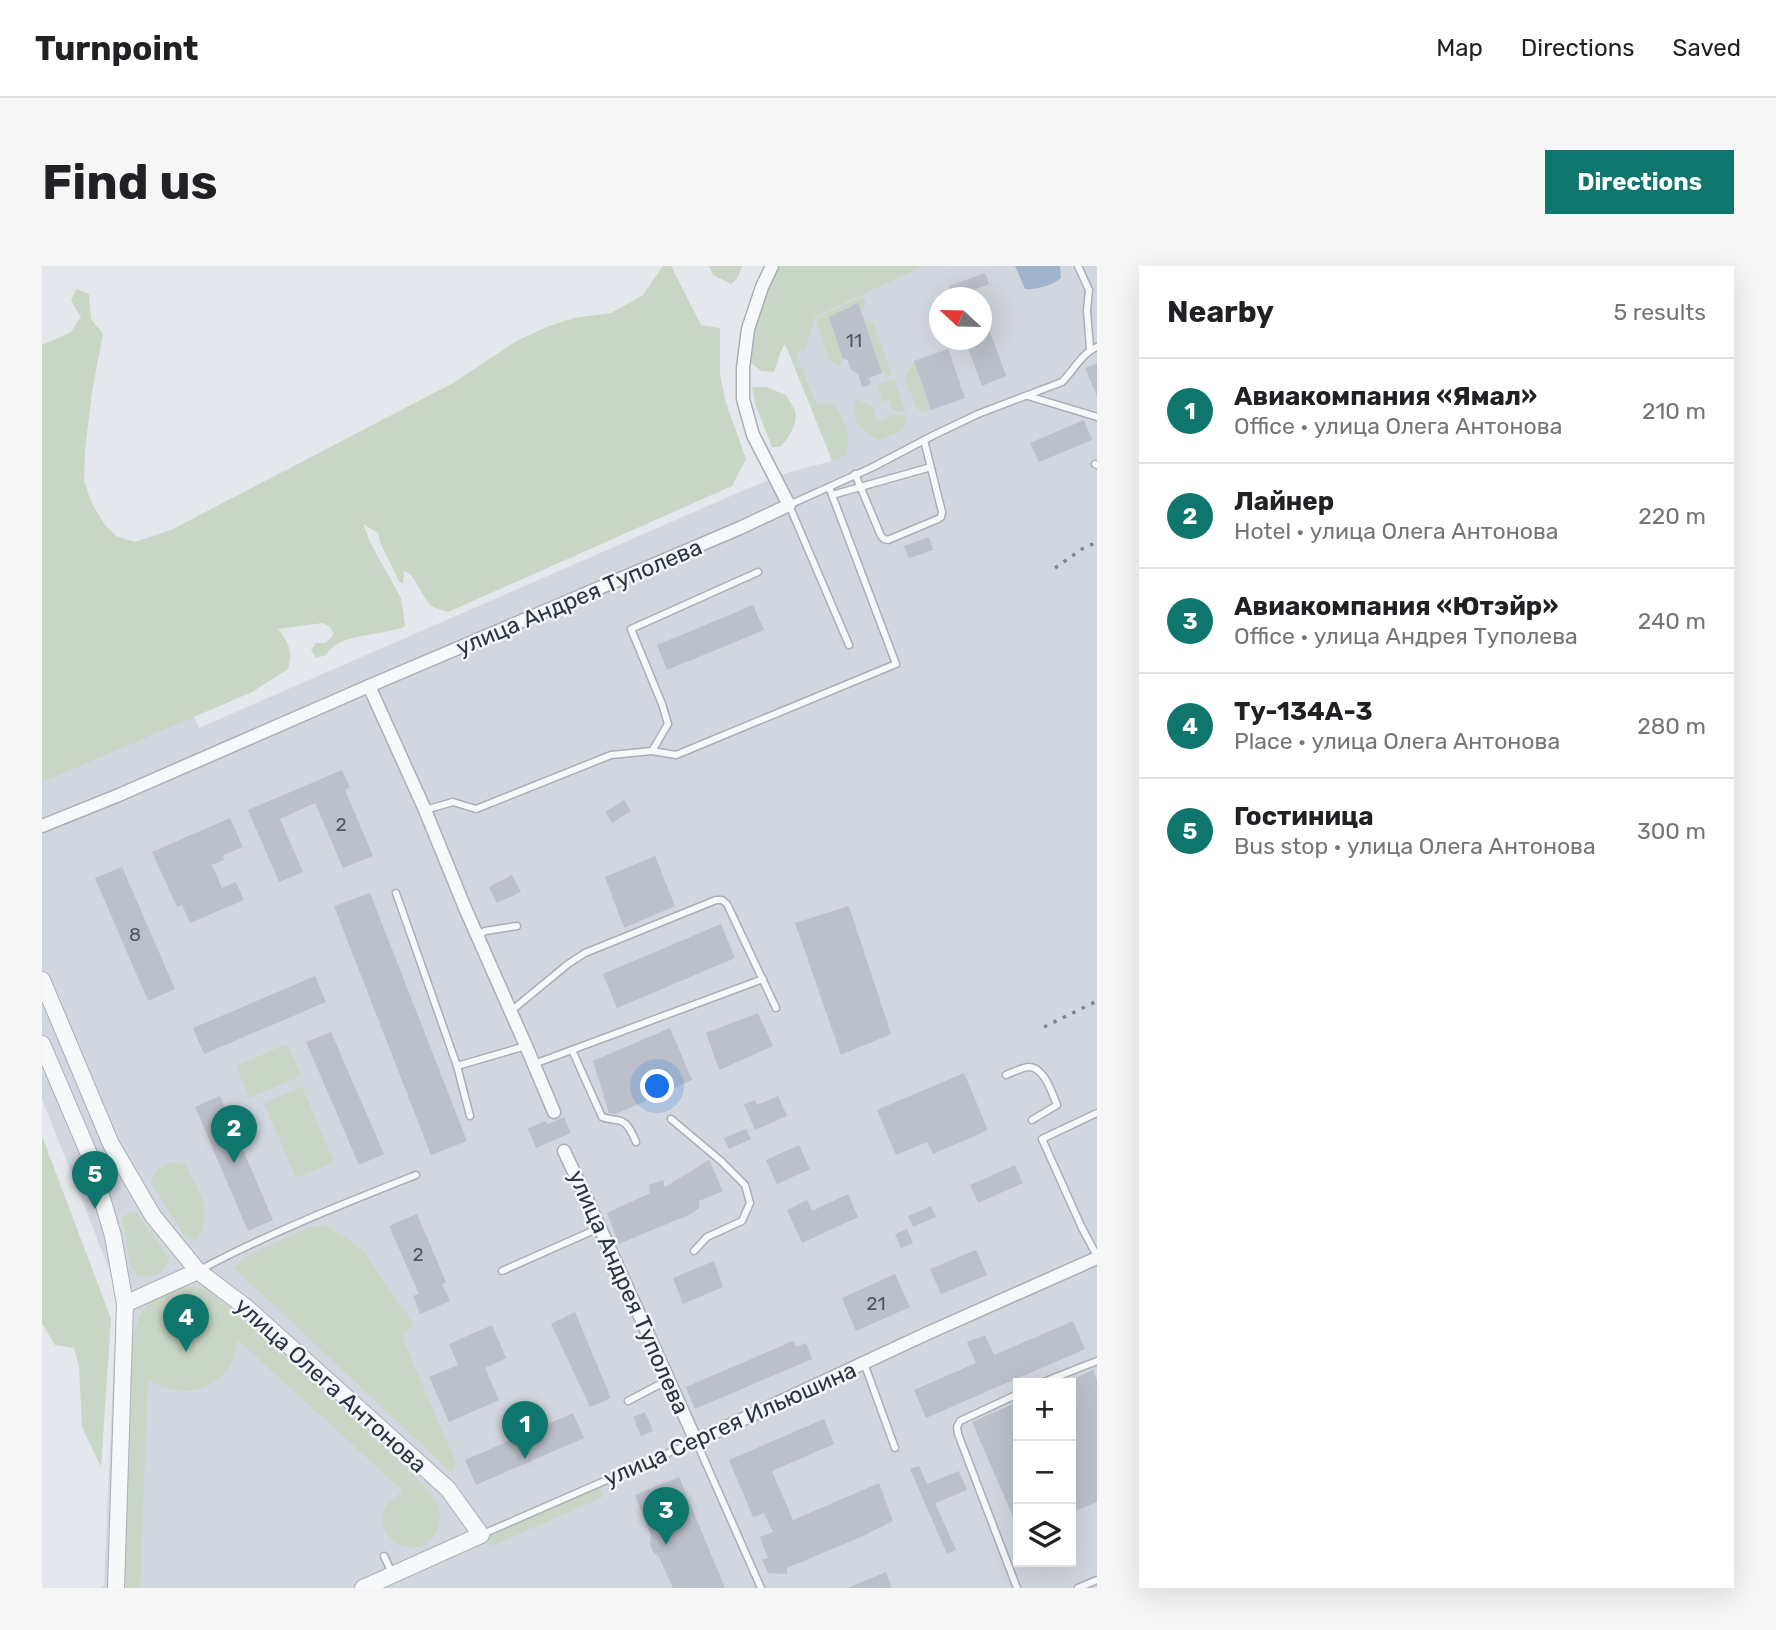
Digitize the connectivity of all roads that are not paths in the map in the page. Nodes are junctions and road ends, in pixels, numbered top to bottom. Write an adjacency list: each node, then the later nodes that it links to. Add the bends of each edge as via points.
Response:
1 (772, 266): 14 (street, via 748,329 743,399 753,435)
2 (1078, 266): 4 (lane)
3 (1097, 288): 4 (lane)
4 (1088, 290): 5 (lane)
5 (1094, 348): 6 (lane, via 1062,382)
6 (1028, 396): 7 (lane); 8 (lane)
7 (1097, 417)
8 (924, 440): 9 (lane); 10 (lane)
9 (931, 467): 12 (lane); 12 (lane, via 942,517 888,540 881,536)
10 (856, 474): 11 (lane); 12 (lane)
11 (829, 487): 13 (lane); 14 (lane)
12 (860, 487): 13 (lane)
13 (832, 495): 18 (lane, via 896,664 676,755)
14 (789, 505): 16 (lane); 17 (street, улица Андрея Туполева)
15 (758, 572): 18 (lane, via 631,629 668,724)
16 (849, 645)
17 (369, 686): 19 (street); 20 (street, улица Андрея Туполева)
18 (652, 751): 19 (lane, via 611,755 476,809 453,802)
19 (425, 810): 23 (street)
20 (42, 826)
21 (396, 892): 32 (lane)
22 (517, 926): 23 (lane, via 485,931)
23 (477, 937): 27 (street)
24 (763, 979): 26 (lane); 27 (lane, via 727,904 716,900 585,953); 30 (lane)
25 (42, 980): 45 (street, улица Олега Антонова, via 111,1144 153,1216)
26 (776, 1008)
27 (511, 1011): 29 (street)
28 (42, 1044): 47 (street, via 89,1154 113,1236)
29 (526, 1046): 31 (street); 32 (lane)
30 (572, 1050): 31 (lane); 39 (lane, via 602,1117 626,1124)
31 (534, 1064): 34 (street)
32 (457, 1066): 36 (lane)
33 (1006, 1075): 38 (lane, via 1026,1067 1041,1073 1057,1105)
34 (554, 1112)
35 (1097, 1114): 44 (lane, via 1042,1139)
36 (470, 1116)
37 (671, 1119): 43 (lane, via 745,1185 750,1203 742,1221 707,1237)
38 (1032, 1119)
39 (636, 1142)
40 (564, 1151): 42 (street, улица Андрея Туполева)
41 (416, 1175): 45 (lane, via 298,1222)
42 (601, 1227): 46 (lane); 51 (street, улица Андрея Туполева)
43 (694, 1251)
44 (1097, 1257): 49 (street, улица Сергея Ильюшина)
45 (198, 1271): 47 (street); 56 (street, улица Олега Антонова, via 247,1308 448,1489)
46 (502, 1271)
47 (125, 1304): 60 (street)
48 (1097, 1361): 50 (lane)
49 (864, 1363): 54 (street, улица Сергея Ильюшина); 55 (lane)
50 (1054, 1378)
51 (668, 1380): 53 (lane); 54 (street, улица Андрея Туполева)
52 (1013, 1396): 63 (lane, via 960,1421 957,1427)
53 (628, 1401)
54 (696, 1441): 56 (lane, улица Сергея Ильюшина); 62 (lane, улица Андрея Туполева)
55 (895, 1448)
56 (481, 1535): 58 (street, улица Сергея Ильюшина)
57 (384, 1556): 58 (lane)
58 (392, 1574): 61 (street, улица Сергея Ильюшина)
59 (1097, 1580): 64 (lane)
60 (116, 1588)
61 (363, 1588)
62 (761, 1588)
63 (1017, 1588)
64 (1079, 1588)

